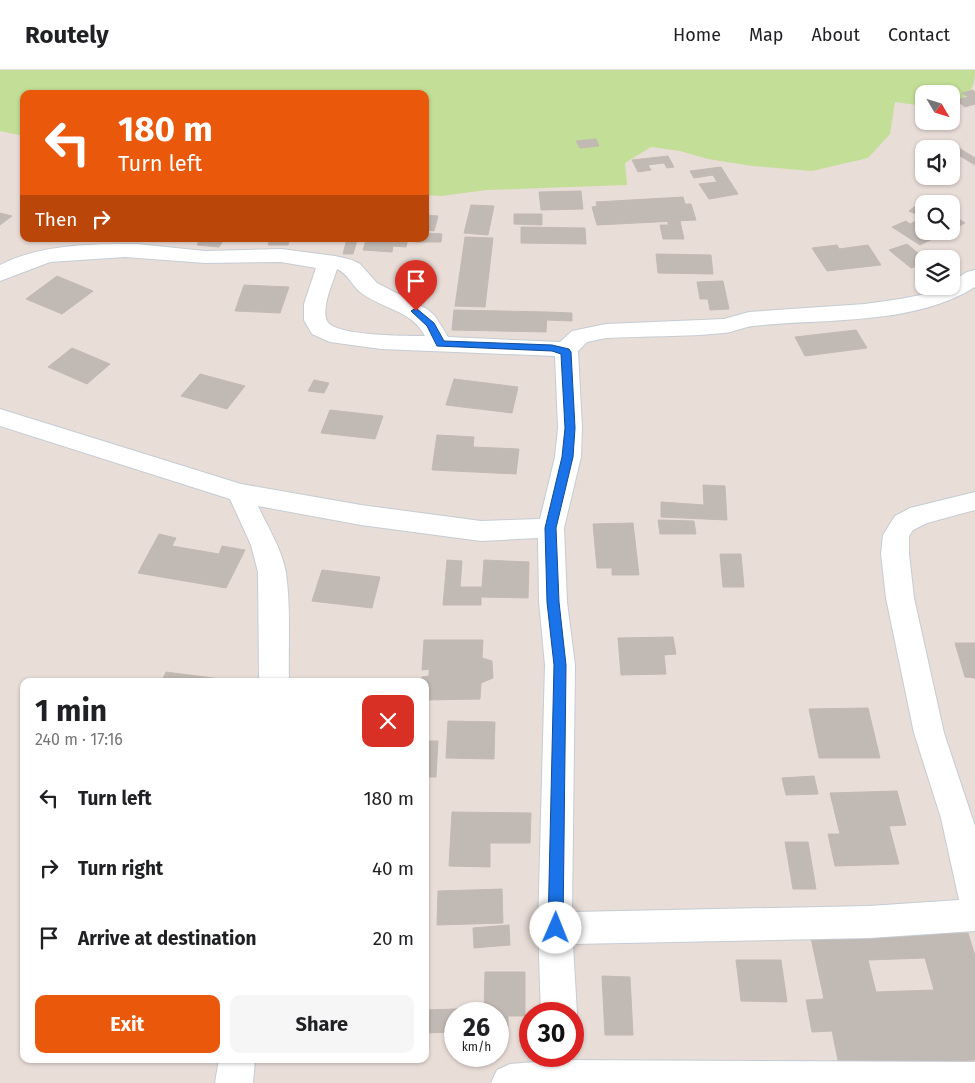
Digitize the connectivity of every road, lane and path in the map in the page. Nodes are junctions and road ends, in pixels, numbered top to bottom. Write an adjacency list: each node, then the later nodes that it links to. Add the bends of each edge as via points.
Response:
1 (320, 262): 2 (street, via 305,258 259,255 204,257 137,250 53,253 28,260); 4 (street, via 348,265 366,286 416,311 431,325); 4 (street, via 327,268 315,304 315,320 320,328 353,340)
2 (0, 274)
3 (969, 284): 5 (street, via 932,299 865,311 750,319 725,326 606,331 580,336)
4 (440, 344): 5 (street, via 552,348)
5 (566, 352): 9 (street, via 570,428 568,457)
6 (0, 417): 7 (street)
7 (240, 493): 9 (street, via 361,515 481,531); 10 (street, via 264,545 272,572)
8 (975, 501): 11 (street, via 920,515 904,523 896,535 895,554 900,598 929,733 957,818)
9 (551, 528): 13 (street, via 553,602 560,665)
10 (274, 678)
11 (975, 899)
12 (975, 915): 13 (street, via 869,922)
13 (556, 928): 14 (street)
14 (559, 1002)
15 (236, 1063): 18 (street)
16 (561, 1073): 17 (street); 19 (street)
17 (975, 1080)
18 (234, 1083)
19 (510, 1083)

